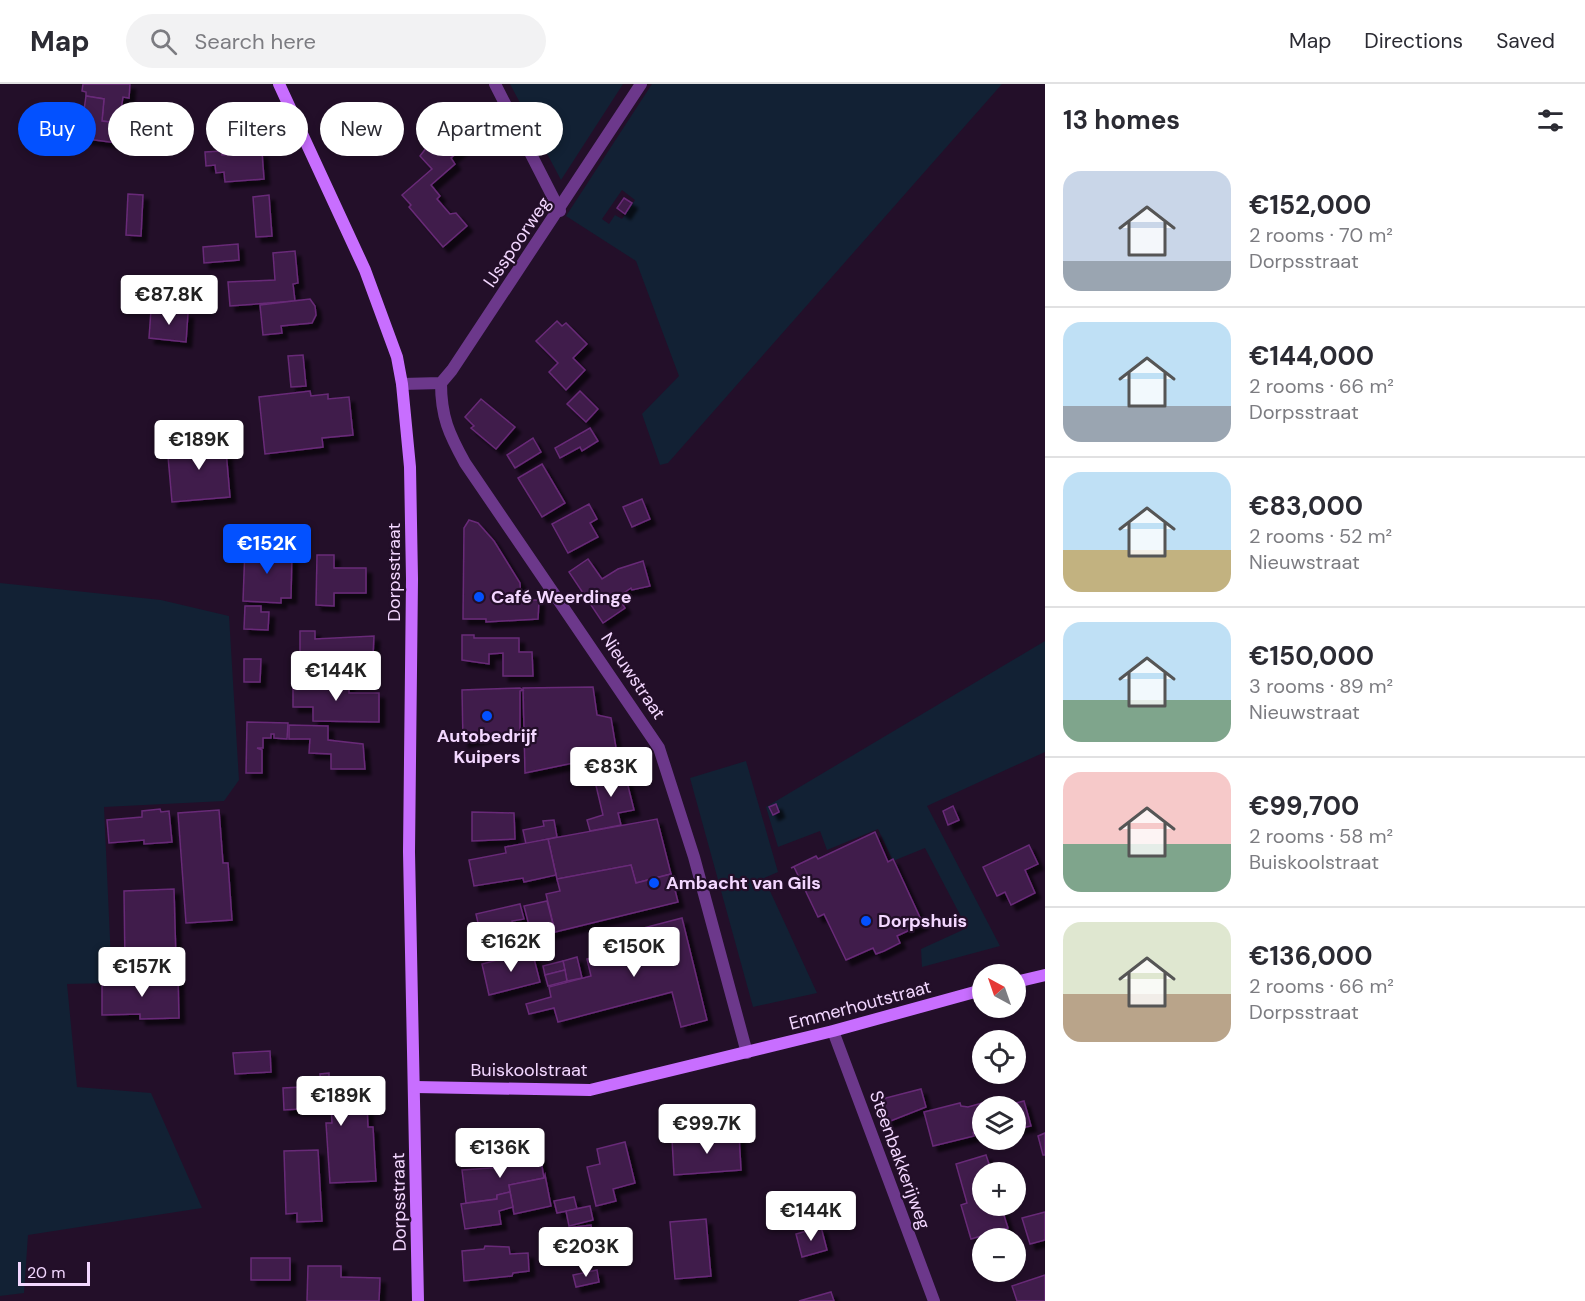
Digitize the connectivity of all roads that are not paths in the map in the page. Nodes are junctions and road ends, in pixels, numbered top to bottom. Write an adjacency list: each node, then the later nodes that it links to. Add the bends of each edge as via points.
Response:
1 (279, 84): 6 (main road, Dorpsstraat, via 365,270 397,357)
2 (495, 84): 4 (street)
3 (641, 84): 4 (street, IJsspoorweg)
4 (560, 211): 5 (street, IJsspoorweg)
5 (441, 383): 6 (street); 11 (street, Nieuwstraat, via 441,408 449,434 465,463 659,748 694,857)
6 (402, 384): 12 (main road, Dorpsstraat, via 412,546 409,852)
7 (1045, 975): 8 (main road)
8 (1026, 980)
9 (972, 993): 10 (main road, Emmerhoutstraat)
10 (833, 1032): 11 (main road, Emmerhoutstraat); 14 (street, Steenbakkerijweg)
11 (747, 1053): 12 (main road, Buiskoolstraat, via 590,1090)
12 (415, 1087): 13 (main road, Dorpsstraat)
13 (418, 1301)
14 (934, 1301)

